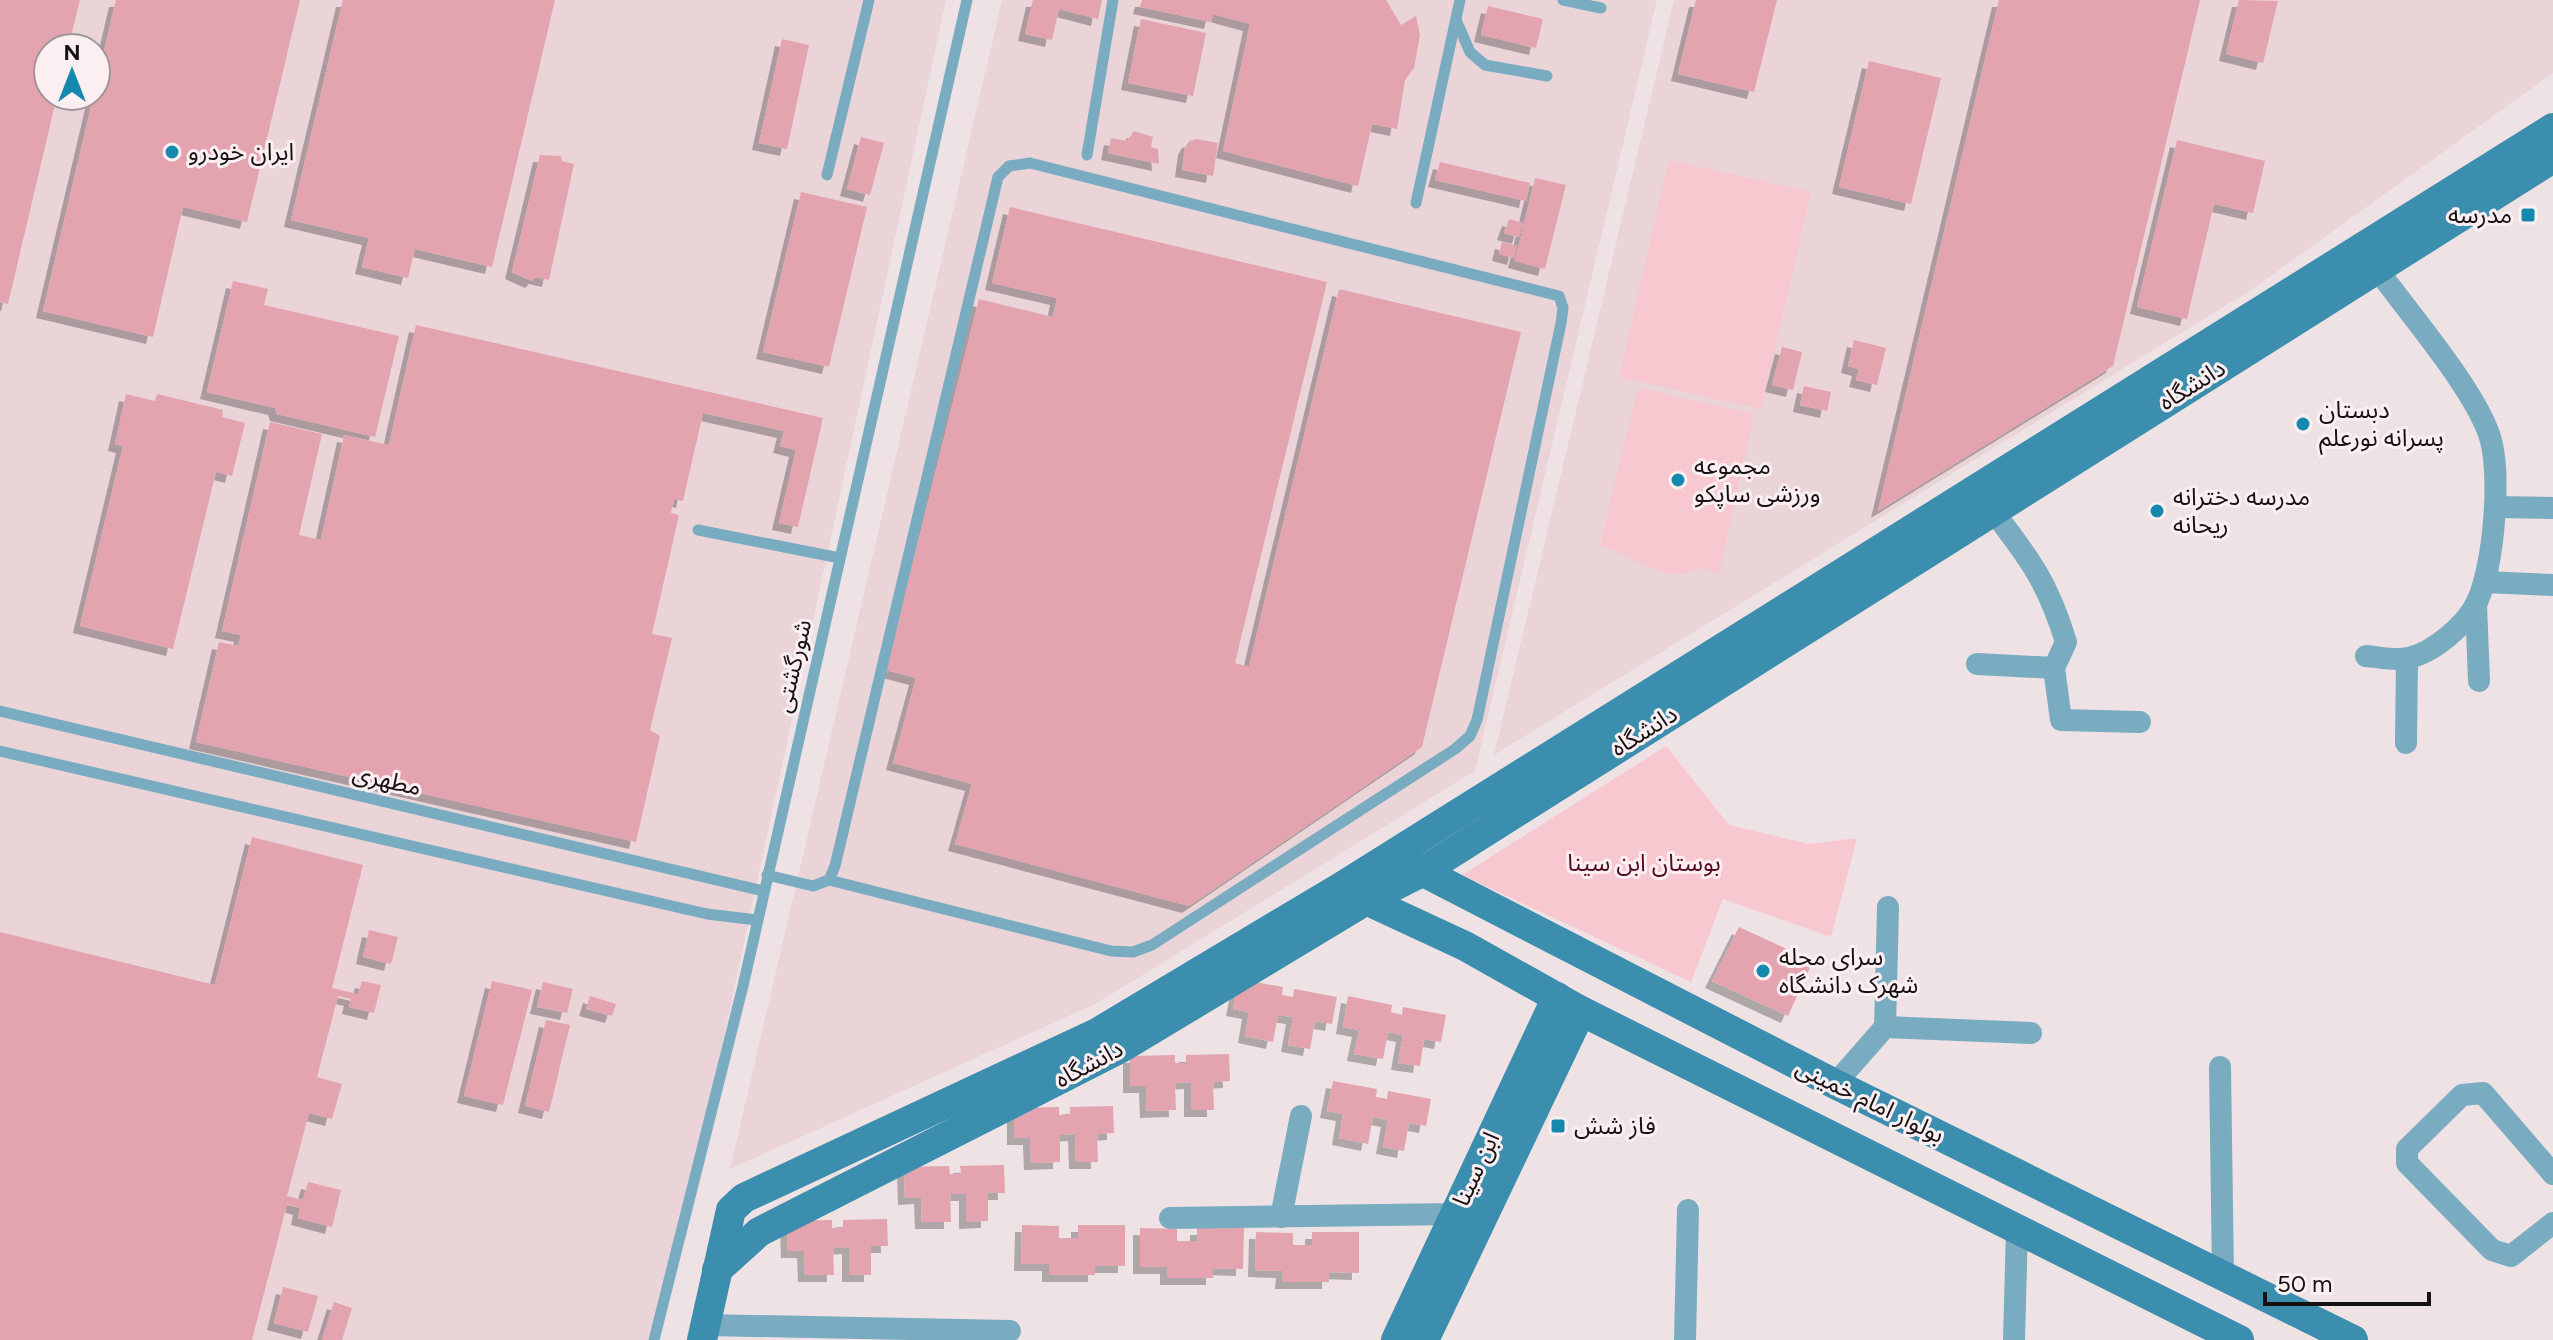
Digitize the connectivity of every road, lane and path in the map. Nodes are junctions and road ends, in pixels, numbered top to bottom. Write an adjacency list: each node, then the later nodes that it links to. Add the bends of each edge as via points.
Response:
1 (869, 0): 12 (lane)
2 (967, 0): 19 (lane, شورگشتی)
3 (1113, 0): 10 (lane)
4 (1460, 0): 7 (lane)
5 (1563, 0): 6 (lane)
6 (1601, 8)
7 (1456, 19): 8 (lane, via 1476,60); 13 (lane)
8 (1547, 76)
9 (2553, 128): 32 (street, دانشگاه)
10 (1087, 155)
11 (2553, 158): 14 (street, دانشگاه)
12 (827, 175)
13 (1416, 203)
14 (2377, 269): 15 (street, via 2478,409 2491,437); 17 (street, دانشگاه)
15 (2495, 507): 16 (street); 20 (street)
16 (2553, 508)
17 (1993, 511): 26 (street, via 2052,595 2066,642); 33 (street, دانشگاه)
18 (698, 530): 19 (lane)
19 (840, 558): 34 (lane, شورگشتی)
20 (2484, 582): 21 (street); 22 (street)
21 (2553, 585)
22 (2476, 604): 24 (street, via 2441,643); 27 (street)
23 (2366, 656): 24 (street)
24 (2407, 659): 30 (street)
25 (1977, 664): 26 (street)
26 (2054, 668): 29 (street, via 2061,720)
27 (2479, 681)
28 (0, 711): 36 (lane, مطهری)
29 (2140, 722)
30 (2406, 743)
31 (0, 751): 39 (lane, via 707,914)
32 (1392, 855): 33 (street, بولوار امام خمینی); 37 (street, دانشگاه)
33 (1420, 873): 37 (street, دانشگاه); 44 (street, بولوار امام خمینی)
34 (767, 875): 35 (lane, via 813,886); 36 (lane, شورگشتی)
35 (829, 880): 35 (lane, via 998,177 1009,166 1030,163 1559,296 1561,323 1477,720 1470,736 1455,749 1152,945 1133,952 1111,951)
36 (763, 891): 39 (lane, شورگشتی)
37 (1353, 894): 40 (street, بولوار امام خمینی, via 1465,946); 53 (street, دانشگاه, via 1121,1048 759,1232); 53 (street, دانشگاه, via 1097,1033 744,1198 731,1210)
38 (1888, 907): 41 (street)
39 (757, 920): 58 (lane, شورگشتی)
40 (1569, 1004): 48 (street, ابن سینا); 52 (street, بولوار امام خمینی); 60 (street, ابن سینا)
41 (1885, 1027): 42 (street); 44 (street)
42 (2031, 1033)
43 (2220, 1067): 54 (street)
44 (1835, 1084): 54 (street, بولوار امام خمینی)
45 (1301, 1116): 49 (street)
46 (2553, 1174): 51 (street, via 2483,1093 2462,1095 2407,1149 2407,1163 2492,1250 2511,1256)
47 (1688, 1210): 61 (street)
48 (1455, 1214): 49 (street); 59 (street, ابن سینا)
49 (1281, 1217): 50 (street)
50 (1170, 1218)
51 (2553, 1223)
52 (2017, 1229): 55 (street, بولوار امام خمینی); 62 (street)
53 (717, 1270): 57 (street)
54 (2223, 1276): 64 (street, بولوار امام خمینی)
55 (2197, 1329): 63 (street, بولوار امام خمینی)
56 (1010, 1331): 57 (street)
57 (703, 1332)
58 (654, 1340)
59 (1396, 1340)
60 (1424, 1340)
61 (1685, 1340)
62 (2014, 1340)
63 (2239, 1340)
64 (2353, 1340)

